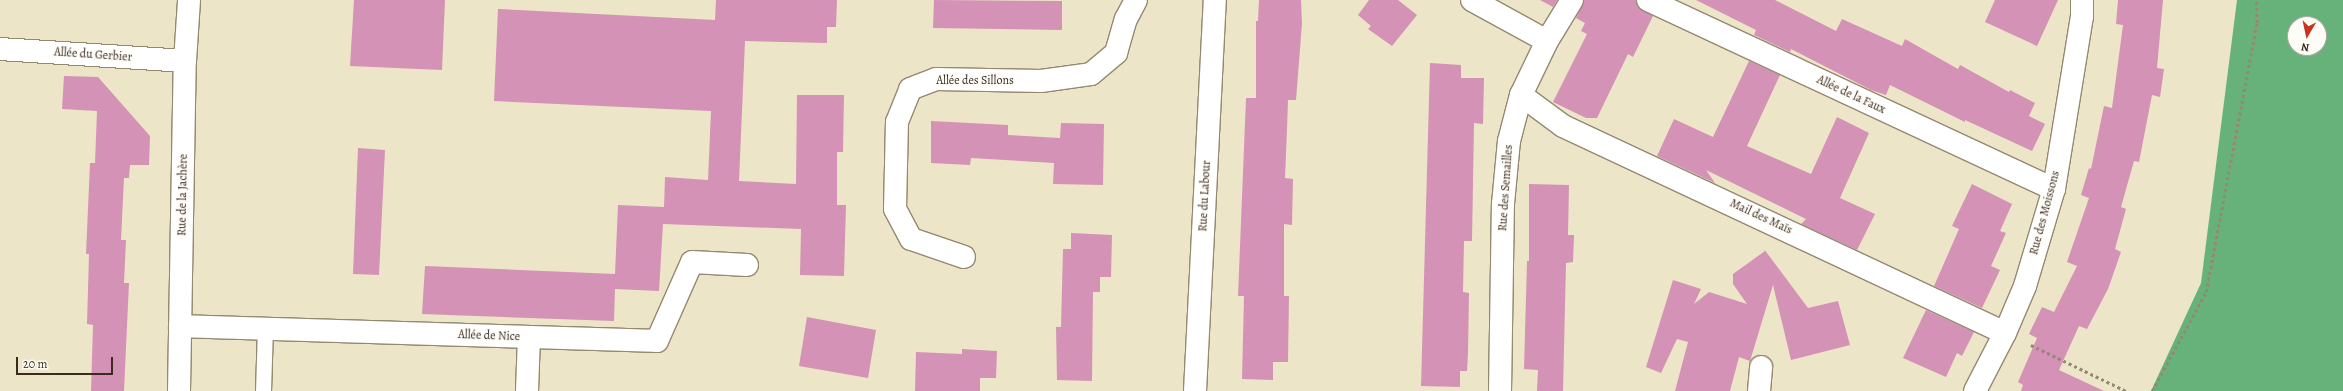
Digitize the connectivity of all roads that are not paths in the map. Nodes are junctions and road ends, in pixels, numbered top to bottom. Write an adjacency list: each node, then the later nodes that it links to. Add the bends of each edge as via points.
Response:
1 (189, 0): 10 (street, Rue de la Jachère)
2 (1136, 0): 13 (street, Allée des Sillons, via 1126,18 1116,53 1091,74 1041,82 936,79 910,89 897,122 895,209 911,239)
3 (1215, 0): 23 (street, Rue du Labour)
4 (1472, 0): 8 (street)
5 (1572, 0): 8 (street, Rue des Semailles)
6 (1648, 0): 12 (street, Allée de la Faux)
7 (2082, 0): 12 (street, Rue des Moissons, via 2082,17)
8 (1547, 40): 11 (street, Rue des Semailles)
9 (0, 50): 10 (street, Allée du Gerbier)
10 (185, 61): 15 (street, Rue de la Jachère)
11 (1521, 95): 17 (street, Mail des Maïs, via 1563,126); 24 (street, Rue des Semailles, via 1509,141 1503,204)
12 (2054, 190): 17 (street, Rue des Moissons, via 2024,286)
13 (964, 257)
14 (748, 265): 18 (street, Allée de Nice, via 692,262 658,341)
15 (180, 326): 16 (street, Allée de Nice); 20 (street, Rue de la Jachère)
16 (265, 329): 18 (street, Allée de Nice); 21 (lane)
17 (2005, 333): 26 (street, Rue des Moissons)
18 (528, 337): 22 (street)
19 (1761, 367): 25 (street)
20 (179, 391)
21 (263, 391)
22 (528, 391)
23 (1195, 391)
24 (1500, 391)
25 (1759, 391)
26 (1975, 391)

